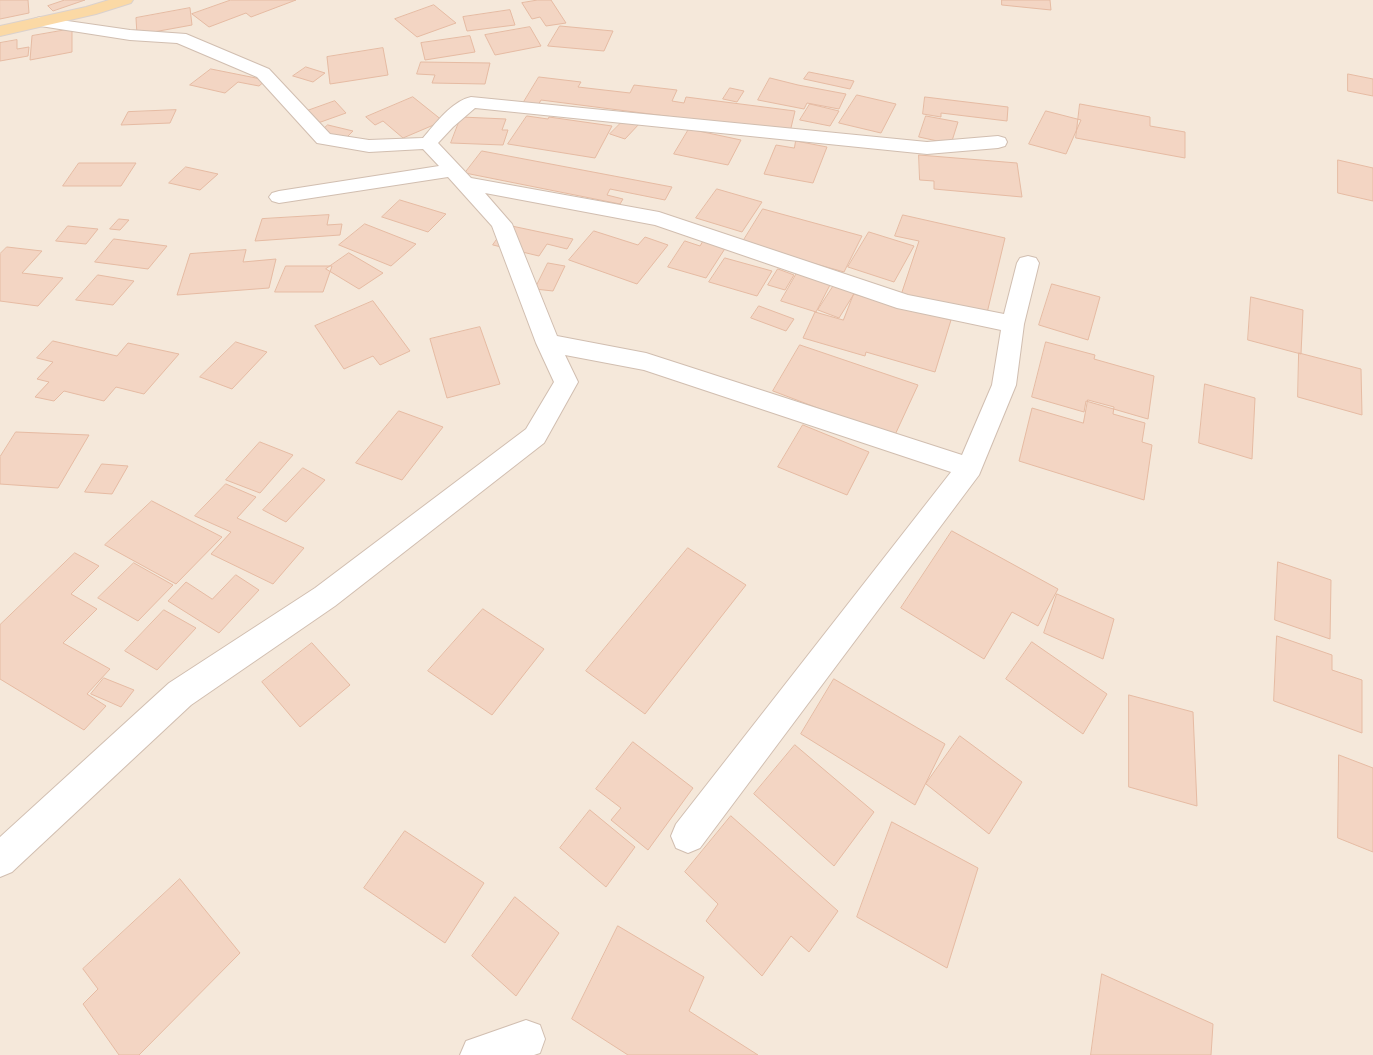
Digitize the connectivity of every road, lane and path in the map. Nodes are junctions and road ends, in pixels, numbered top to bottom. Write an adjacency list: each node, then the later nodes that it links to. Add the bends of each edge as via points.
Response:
1 (125, 0): 2 (main road)
2 (40, 22): 3 (main road); 5 (street, via 130,35 180,38 262,73 324,139 369,146)
3 (0, 31)
4 (998, 142): 5 (street, via 927,148 472,102)
5 (428, 143): 6 (street)
6 (458, 176): 7 (street); 9 (street, via 660,219 905,302); 10 (street, via 502,224)
7 (279, 197)
8 (1028, 263): 9 (street)
9 (1013, 324): 11 (street, via 1004,385)
10 (548, 344): 11 (street, via 646,362); 13 (street, via 566,382 535,436 324,597 180,694)
11 (970, 468): 12 (street)
12 (688, 836)
13 (0, 860)
14 (526, 1039): 15 (street)
15 (480, 1055)

